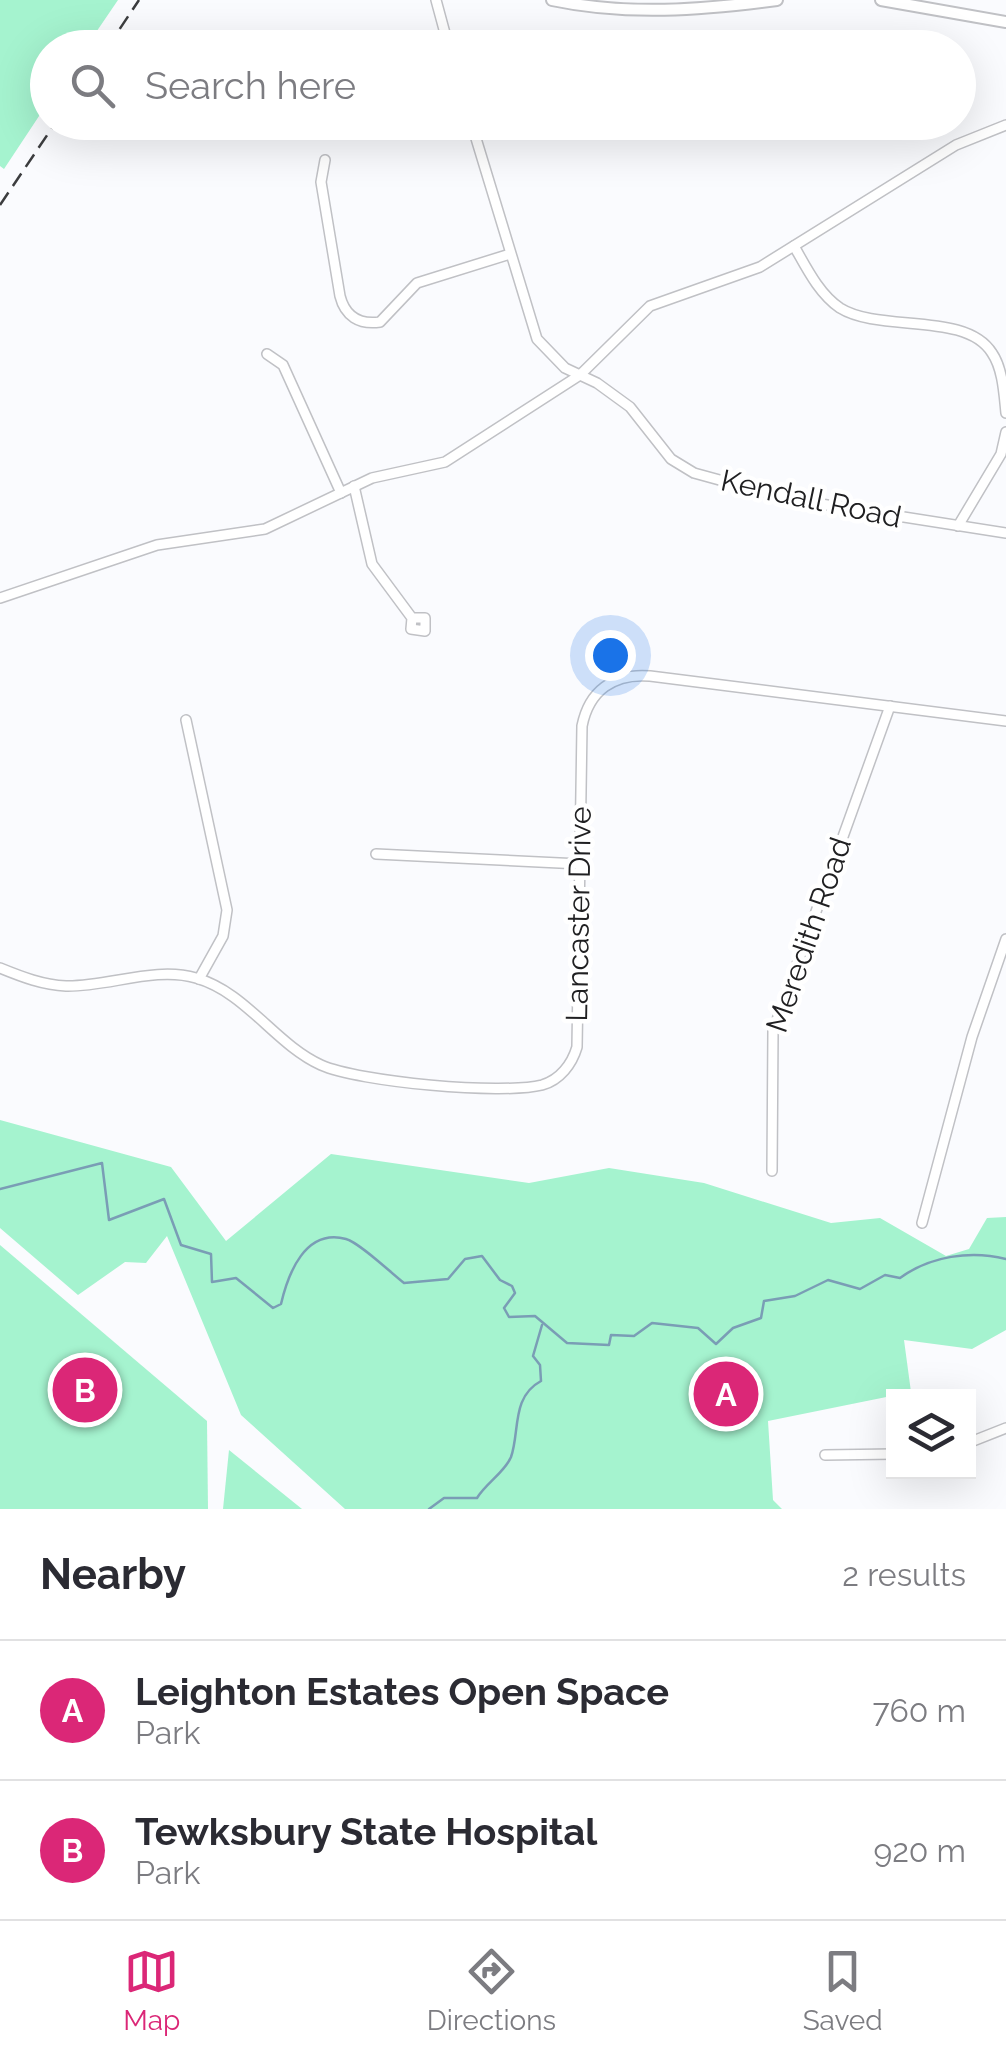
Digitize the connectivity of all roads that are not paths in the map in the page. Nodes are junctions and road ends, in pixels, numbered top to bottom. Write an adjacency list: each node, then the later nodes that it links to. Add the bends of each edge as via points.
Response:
1 (436, 0): 6 (street)
2 (552, 0): 3 (main road, via 657,10)
3 (776, 0)
4 (884, 0): 5 (main road)
5 (1006, 22)
6 (444, 30)
7 (1006, 126): 8 (street)
8 (976, 137)
9 (476, 140): 13 (street, Kendall Road)
10 (969, 140): 12 (street)
11 (325, 160): 13 (street, via 321,182 340,296 356,320 385,319 417,284)
12 (794, 246): 15 (street, via 760,267 650,306); 16 (street, via 840,308 868,319 964,333 987,347 999,370)
13 (510, 254): 15 (street, Kendall Road, via 537,339)
14 (268, 354): 19 (street, via 283,365)
15 (578, 376): 18 (street, via 444,462); 20 (street, Kendall Road, via 614,393 671,459 694,473 804,502)
16 (1006, 413)
17 (1006, 432): 20 (street, via 1001,454)
18 (354, 486): 19 (street); 23 (street, via 372,564)
19 (341, 493): 22 (street, via 265,529 157,545)
20 (958, 526): 21 (street, Kendall Road)
21 (1006, 533)
22 (0, 598)
23 (412, 618)
24 (890, 706): 26 (street, Lancaster Drive); 28 (street, Lancaster Drive, via 650,676 614,681 594,694 582,726); 32 (street, Meredith Road, via 772,1030)
25 (186, 720): 31 (street, via 227,910 223,936)
26 (1006, 721)
27 (376, 854): 28 (street)
28 (580, 864): 31 (street, Lancaster Drive, via 577,1047 565,1071 542,1084 434,1084 334,1069)
29 (1006, 939): 33 (street)
30 (0, 968): 31 (street, via 67,986)
31 (199, 978)
32 (772, 1171)
33 (922, 1223)
34 (1006, 1428): 35 (street)
35 (976, 1440)
36 (886, 1454): 37 (street)
37 (825, 1455)

